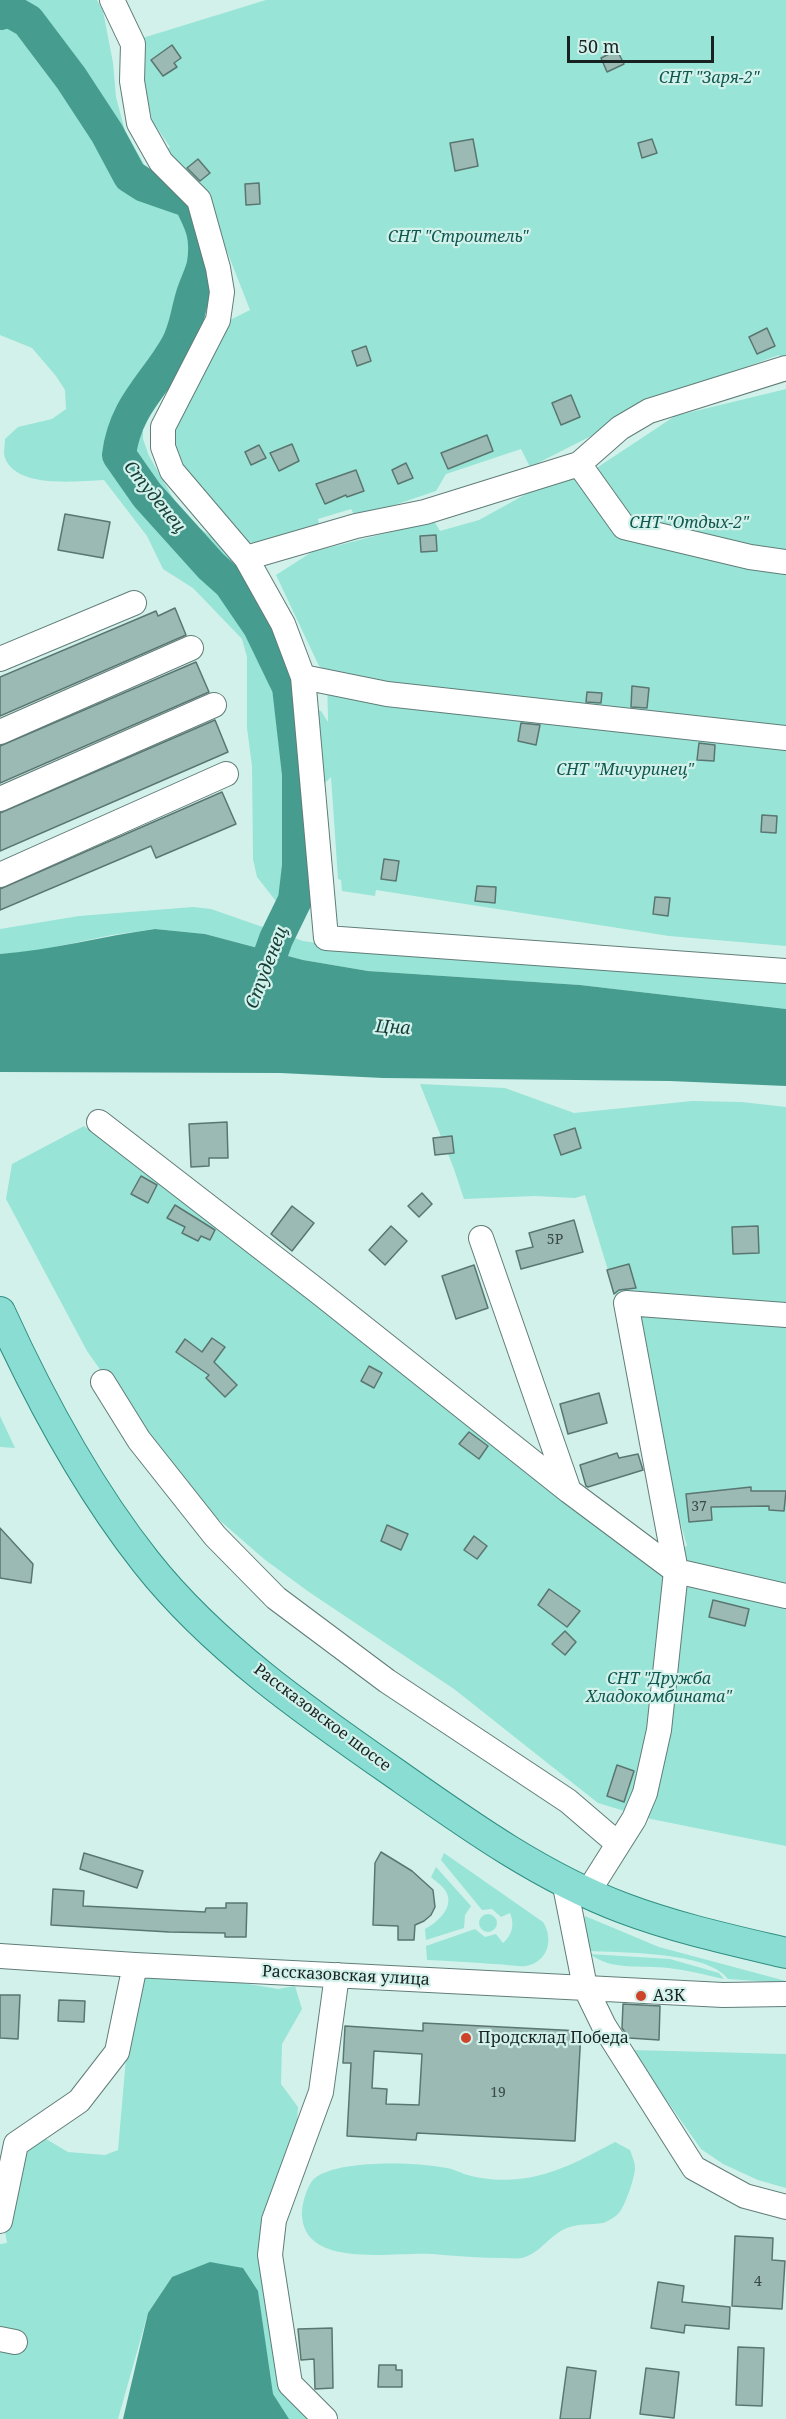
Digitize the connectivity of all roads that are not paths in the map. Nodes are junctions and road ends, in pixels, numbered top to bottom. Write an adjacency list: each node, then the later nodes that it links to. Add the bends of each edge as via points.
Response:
1 (112, 0): 4 (street, via 133,44 132,81 139,123 161,162 199,200 222,292 218,320 163,427 163,447 172,471)
2 (786, 368): 3 (street, via 649,411 620,428)
3 (579, 464): 4 (street, via 426,512 356,526); 5 (street, via 624,527)
4 (246, 558): 9 (street, via 284,624)
5 (786, 562)
6 (134, 603): 8 (street)
7 (191, 648): 11 (street)
8 (0, 659)
9 (303, 677): 12 (street, via 387,694); 16 (street, via 326,938)
10 (214, 705): 14 (street)
11 (0, 732)
12 (786, 738)
13 (226, 774): 15 (street)
14 (0, 799)
15 (0, 875)
16 (786, 971)
17 (99, 1122): 22 (street)
18 (481, 1238): 22 (street)
19 (0, 1312): 26 (main road, Рассказовское шоссе, via 33,1384 103,1503 147,1564 187,1608 224,1643 333,1730 469,1825)
20 (786, 1315): 23 (street, via 626,1303)
21 (103, 1382): 25 (street, via 139,1440 215,1536 276,1598 387,1681 568,1801)
22 (569, 1491): 23 (street)
23 (676, 1571): 24 (street); 25 (street, via 659,1730 645,1793 634,1819)
24 (786, 1596)
25 (617, 1843): 26 (street)
26 (576, 1887): 27 (main road, Рассказовское шоссе, via 676,1926); 31 (street)
27 (786, 1953)
28 (0, 1956): 29 (street, Рассказовская улица)
29 (135, 1965): 30 (street, Рассказовская улица); 34 (street, via 117,2052 79,2101 16,2144)
30 (337, 1975): 31 (street, Рассказовская улица); 35 (street, via 321,2092 274,2220 270,2254 290,2384)
31 (585, 1987): 32 (street, Рассказовская улица, via 723,1995); 33 (street, via 604,2026 694,2168 745,2196)
32 (786, 1994)
33 (786, 2206)
34 (0, 2222)
35 (325, 2419)

